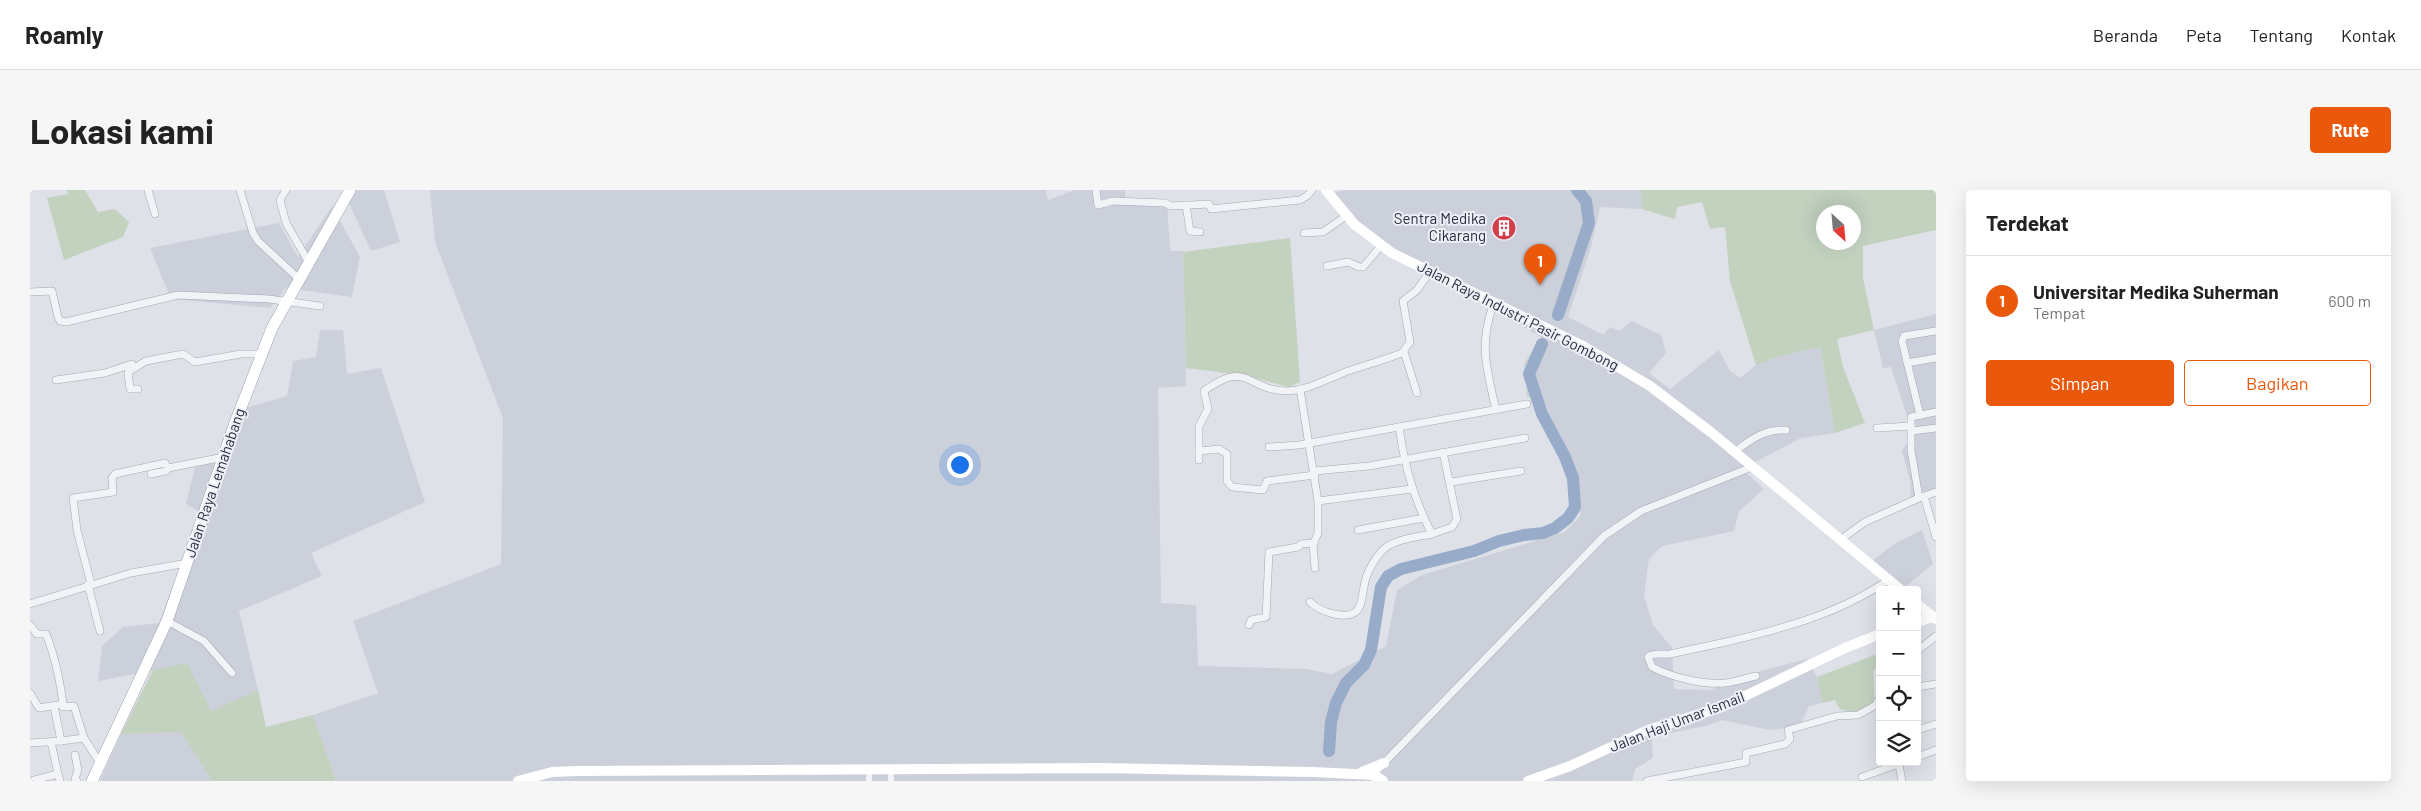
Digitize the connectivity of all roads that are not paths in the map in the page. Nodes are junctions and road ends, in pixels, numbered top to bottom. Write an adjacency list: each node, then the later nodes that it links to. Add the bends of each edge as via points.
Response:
1 (148, 190): 9 (street)
2 (240, 190): 17 (street, via 253,234)
3 (286, 190): 14 (street, via 280,200 283,215)
4 (350, 190): 14 (main road, Jalan Raya Lemahabang)
5 (1096, 190): 8 (street, via 1098,205 1113,201)
6 (1312, 190): 8 (street, via 1302,199 1268,204 1211,209 1209,204)
7 (1326, 190): 10 (main road, Jalan Raya Industri Pasir Gombong)
8 (1186, 205): 11 (street, via 1190,231)
9 (155, 214)
10 (1346, 216): 12 (street, via 1323,232); 13 (main road, Jalan Raya Industri Pasir Gombong)
11 (1200, 232)
12 (1304, 233)
13 (1381, 246): 15 (street, via 1363,266 1348,262); 16 (main road, Jalan Raya Industri Pasir Gombong)
14 (308, 261): 17 (main road, Jalan Raya Lemahabang)
15 (1327, 266)
16 (1430, 272): 20 (main road, Jalan Raya Industri Pasir Gombong); 23 (street, via 1417,290 1403,301 1410,342)
17 (298, 278): 19 (main road, Jalan Raya Lemahabang)
18 (30, 292): 19 (street, via 52,291 58,317 66,322 178,295)
19 (285, 301): 21 (street); 24 (main road, Jalan Raya Lemahabang)
20 (1494, 303): 33 (street, via 1488,319 1485,355 1486,373); 46 (main road, Jalan Raya Industri Pasir Gombong, via 1604,357 1650,386)
21 (320, 306)
22 (1936, 331): 27 (street, via 1902,338)
23 (1404, 352): 30 (street); 31 (street)
24 (260, 354): 25 (street, via 195,362 183,354); 47 (main road, Jalan Raya Lemahabang)
25 (158, 358): 28 (street, via 141,359 117,371); 29 (street, via 128,370 130,388)
26 (1936, 358): 27 (street)
27 (1907, 363): 35 (street)
28 (56, 380)
29 (138, 389)
30 (1300, 389): 42 (street); 44 (street, via 1279,390 1238,376 1217,382 1204,391 1208,409 1199,426)
31 (1418, 392)
32 (1527, 404): 33 (street)
33 (1496, 410): 36 (street)
34 (1936, 412): 35 (street)
35 (1920, 415): 39 (street, via 1911,417)
36 (1398, 427): 42 (street); 48 (street)
37 (1877, 428): 39 (street)
38 (1936, 428): 39 (street)
39 (1911, 429): 58 (street, via 1910,450)
40 (1786, 430): 46 (street, via 1756,436)
41 (1525, 438): 45 (street)
42 (1308, 442): 43 (street); 53 (street)
43 (1269, 446)
44 (1198, 451): 49 (street); 53 (street, via 1219,449 1225,452 1227,481 1232,487 1263,490 1267,481)
45 (1443, 452): 48 (street); 55 (street)
46 (1734, 452): 50 (main road, Jalan Raya Industri Pasir Gombong)
47 (224, 457): 51 (street); 66 (main road, Jalan Raya Lemahabang)
48 (1404, 459): 53 (street); 56 (street)
49 (1199, 460)
50 (1752, 467): 64 (main road, Jalan Raya Industri Pasir Gombong); 101 (street, via 1641,511 1611,530)
51 (168, 468): 54 (street); 69 (street, via 165,463 115,474 112,478 113,492 73,498)
52 (1521, 470): 55 (street)
53 (1314, 473): 59 (street)
54 (151, 474)
55 (1451, 482): 62 (street, via 1458,519 1452,527)
56 (1412, 489): 59 (street); 60 (street)
57 (1936, 492): 58 (street)
58 (1922, 497): 63 (street); 64 (street, via 1865,522)
59 (1318, 501): 65 (street, via 1318,533)
60 (1424, 518): 61 (street); 62 (street)
61 (1358, 530)
62 (1432, 534): 71 (street, via 1393,543 1381,552 1367,574 1361,605 1356,612 1344,616 1331,614)
63 (1936, 537)
64 (1840, 540): 68 (main road, Jalan Raya Industri Pasir Gombong)
65 (1314, 543): 67 (street); 78 (street, via 1269,552 1266,617 1251,620)
66 (187, 563): 69 (street); 75 (main road, Jalan Raya Lemahabang)
67 (1315, 568)
68 (1888, 580): 70 (main road, Jalan Raya Industri Pasir Gombong); 84 (street, via 1855,600 1788,626 1648,657 1649,663 1657,669 1711,682 1731,682)
69 (89, 584): 72 (street); 79 (street)
70 (1896, 586)
71 (1310, 602)
72 (30, 604)
73 (1921, 607): 74 (main road)
74 (1936, 618): 76 (main road, bridge)
75 (167, 621): 83 (street, via 204,641); 100 (main road, Jalan Raya Lemahabang)
76 (1921, 621)
77 (30, 624): 88 (street, via 37,634 46,634)
78 (1249, 624)
79 (100, 632)
80 (1876, 636): 114 (main road, Jalan Haji Umar Ismail, via 1707,713 1648,730 1570,766)
81 (1936, 636): 82 (street)
82 (1921, 648)
83 (232, 673)
84 (1756, 676)
85 (1936, 684): 86 (street)
86 (1921, 686)
87 (30, 693): 90 (street, via 38,708)
88 (63, 704): 90 (street); 93 (street, via 63,707 74,706)
89 (1876, 705): 115 (street, via 1858,715 1836,716 1788,730 1790,739 1784,744 1746,754 1746,762)
90 (54, 706): 94 (street)
91 (1936, 724): 92 (street)
92 (1921, 729)
93 (84, 738): 94 (street); 100 (street)
94 (61, 741): 95 (street)
95 (51, 742): 96 (street); 108 (street)
96 (30, 744)
97 (1936, 750): 99 (street)
98 (75, 756): 109 (street)
99 (1921, 756)
100 (100, 763): 112 (main road, Jalan Raya Lemahabang)
101 (1384, 764): 106 (main road); 110 (street)
102 (1893, 766): 107 (street)
103 (1901, 766): 116 (street)
104 (869, 776): 105 (main road); 113 (main road, via 577,771 552,772)
105 (890, 776): 106 (main road, via 1101,768 1313,772)
106 (1356, 776): 110 (main road)
107 (1862, 777)
108 (59, 778): 109 (street); 111 (street)
109 (77, 778)
110 (1377, 779)
111 (30, 781)
112 (92, 781)
113 (518, 781)
114 (1528, 781)
115 (1647, 781)
116 (1902, 781)

